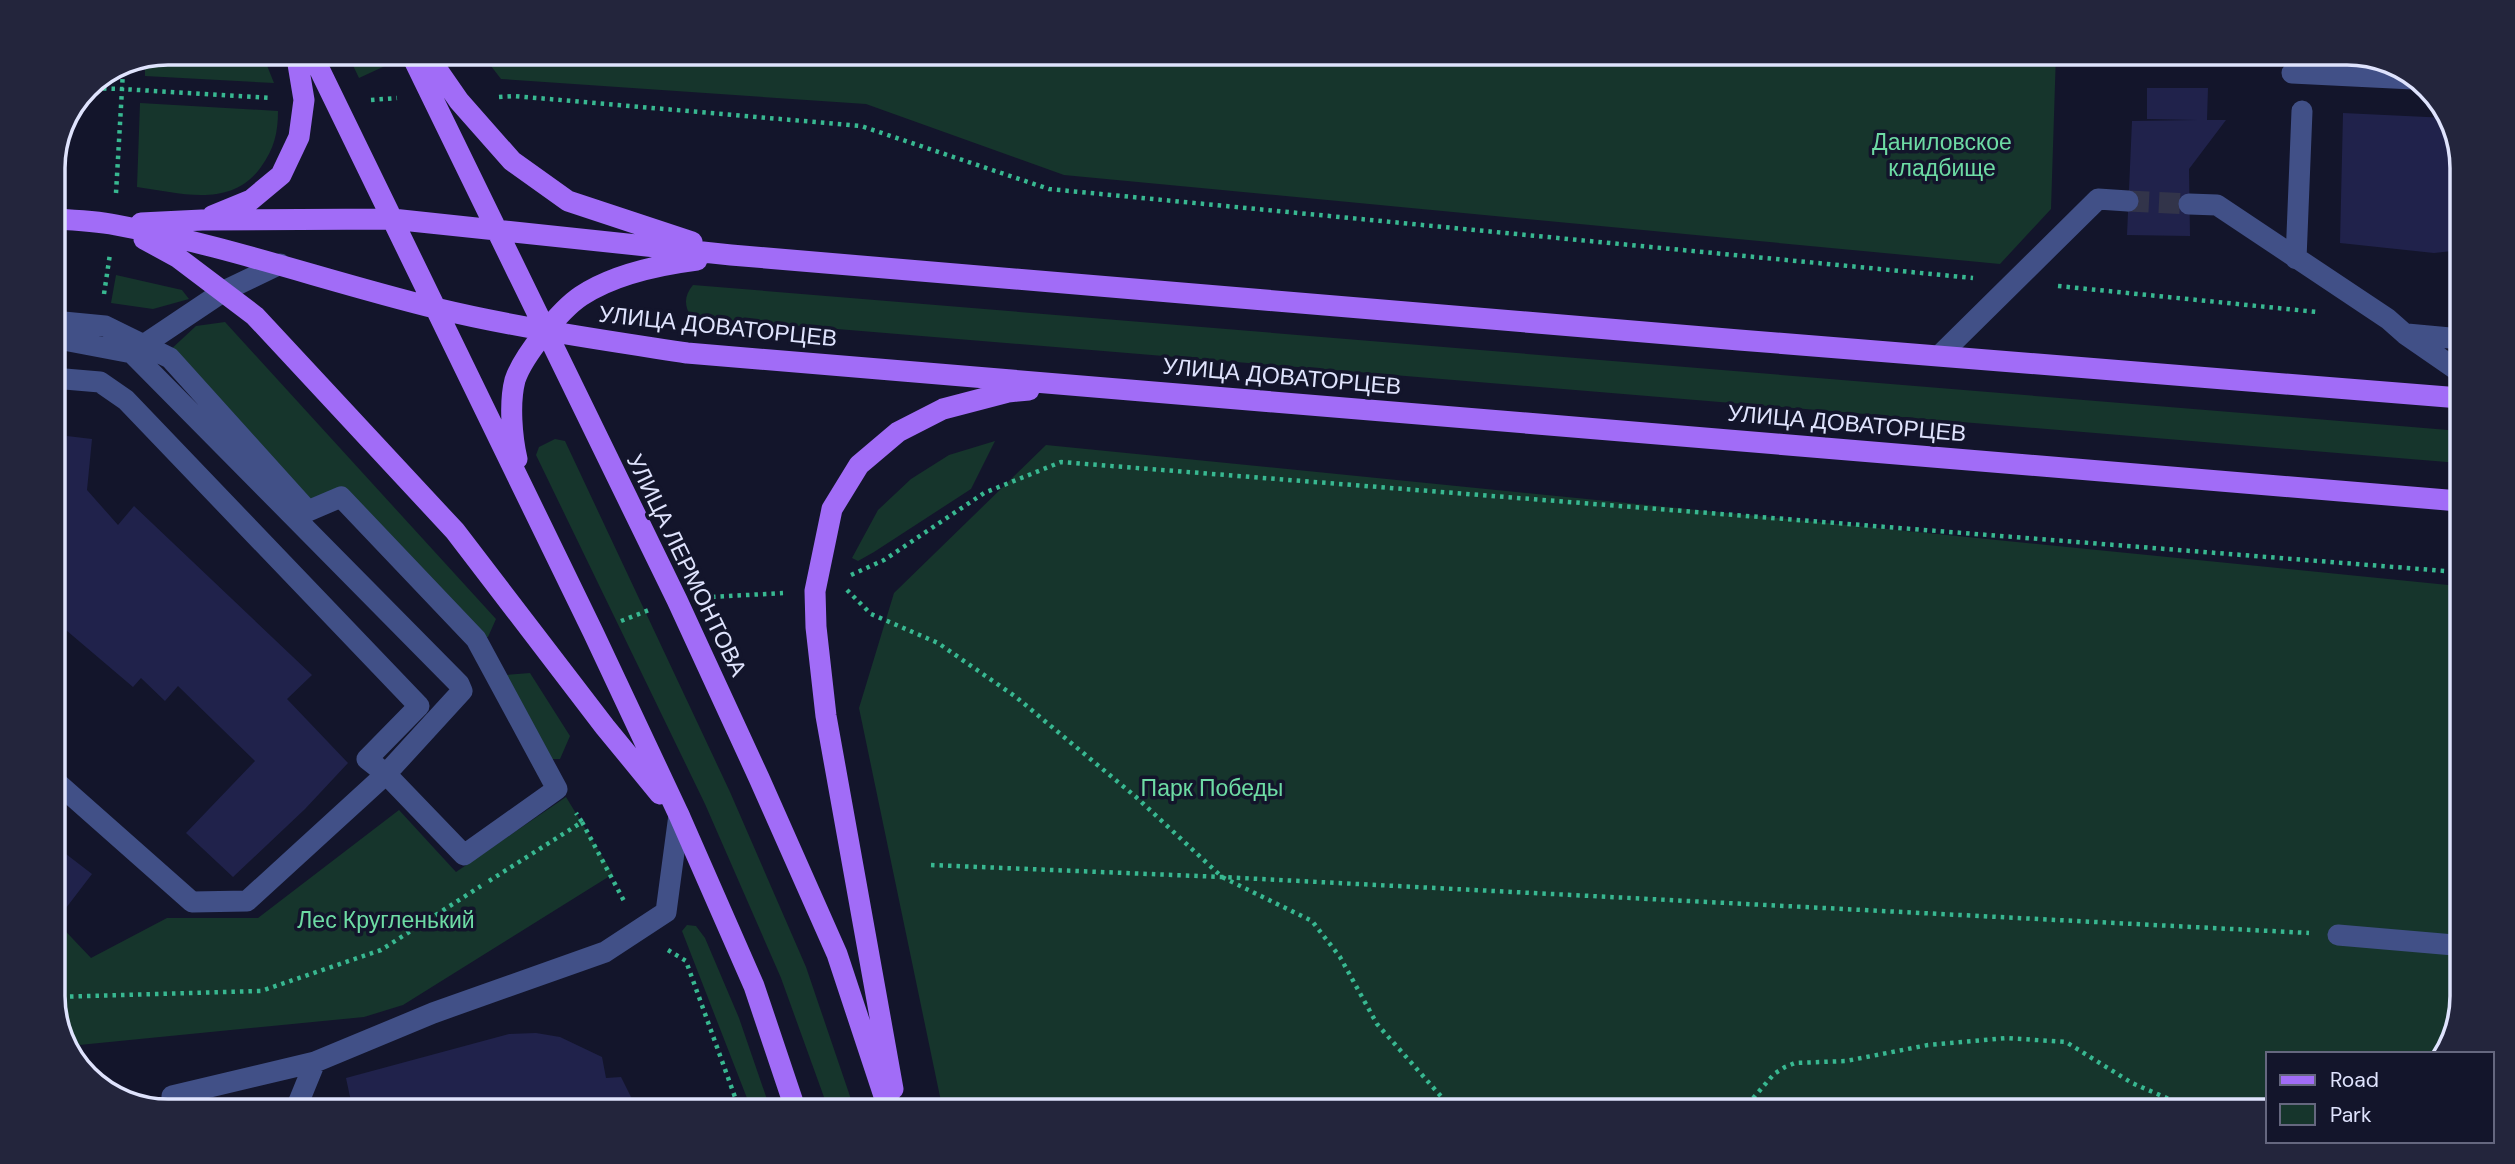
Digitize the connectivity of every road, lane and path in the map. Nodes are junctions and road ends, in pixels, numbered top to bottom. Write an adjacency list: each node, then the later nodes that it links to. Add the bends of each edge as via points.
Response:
1 (298, 65): 11 (main road)
2 (317, 65): 12 (main road)
3 (416, 65): 10 (main road, УЛИЦА ЛЕРМОНТОВА)
4 (434, 65): 13 (main road)
5 (2292, 73): 7 (lane)
6 (123, 76): 9 (path)
7 (2397, 78)
8 (103, 88): 9 (path)
9 (122, 89): 11 (path); 20 (path)
10 (431, 96): 12 (path); 21 (main road, УЛИЦА ЛЕРМОНТОВА)
11 (304, 100): 19 (main road, via 299,137 281,175 251,200)
12 (334, 102): 17 (main road)
13 (458, 102): 22 (main road, via 512,161 568,201); 25 (path, via 514,96 861,126 1049,189)
14 (2302, 111): 23 (lane)
15 (2128, 201): 25 (lane, via 2098,199)
16 (2189, 204): 23 (lane, via 2217,205)
17 (392, 219): 19 (main road, УЛИЦА ДОВАТОРЦЕВ); 21 (main road, УЛИЦА ДОВАТОРЦЕВ); 28 (main road)
18 (65, 220): 20 (main road, УЛИЦА ДОВАТОРЦЕВ)
19 (202, 220): 20 (main road, УЛИЦА ДОВАТОРЦЕВ)
20 (114, 224): 24 (main road, УЛИЦА ДОВАТОРЦЕВ); 26 (main road, via 177,257); 27 (path)
21 (495, 229): 22 (main road, УЛИЦА ДОВАТОРЦЕВ); 31 (main road, УЛИЦА ЛЕРМОНТОВА)
22 (731, 255): 31 (main road, via 671,263 623,276 580,296); 36 (main road, УЛИЦА ДОВАТОРЦЕВ)
23 (2296, 260): 32 (lane)
24 (280, 264): 26 (lane); 28 (main road, УЛИЦА ДОВАТОРЦЕВ)
25 (2015, 282): 29 (path); 36 (lane)
26 (223, 291): 35 (lane); 51 (main road, via 255,316 455,531 604,727)
27 (103, 302)
28 (435, 308): 31 (main road, УЛИЦА ДОВАТОРЦЕВ); 41 (main road)
29 (2319, 312)
30 (65, 322): 35 (lane, via 105,326)
31 (544, 331): 39 (main road, УЛИЦА ДОВАТОРЦЕВ, via 687,353); 41 (main road, via 516,379 511,432); 46 (main road, УЛИЦА ЛЕРМОНТОВА)
32 (2405, 334): 33 (lane); 37 (lane)
33 (2450, 338)
34 (65, 340): 35 (lane)
35 (138, 349): 48 (lane, via 459,684 462,691); 48 (lane, via 170,358 308,511 341,497 476,639 557,789 464,855)
36 (1940, 355): 40 (main road, УЛИЦА ДОВАТОРЦЕВ)
37 (2450, 365)
38 (65, 379): 48 (lane, via 100,382 126,400 419,706 367,759)
39 (1083, 386): 42 (main road, УЛИЦА ДОВАТОРЦЕВ); 45 (main road, via 1008,392 943,409 898,432 859,466 832,509)
40 (2450, 397)
41 (523, 489): 47 (main road)
42 (2450, 500)
43 (2450, 571): 44 (path, via 1061,462 984,492 884,560)
44 (840, 580): 45 (path); 54 (path, via 871,614 938,643 1016,697 1136,797)
45 (815, 591): 46 (path); 65 (main road, via 827,716)
46 (677, 600): 47 (path); 64 (main road, УЛИЦА ЛЕРМОНТОВА, via 837,954)
47 (593, 632): 51 (main road)
48 (386, 774): 49 (lane, via 247,901 192,902)
49 (65, 790)
50 (575, 811): 52 (path)
51 (679, 815): 55 (lane, via 666,912); 63 (main road, via 754,986)
52 (582, 822): 55 (path); 58 (path, via 381,950 261,991)
53 (931, 865): 54 (path)
54 (1222, 877): 56 (path); 66 (path, via 1311,921 1340,957 1377,1024)
55 (637, 931): 59 (lane, via 605,952 433,1013); 62 (path, via 687,961)
56 (2338, 935): 57 (lane)
57 (2450, 945)
58 (65, 997)
59 (315, 1062): 60 (lane); 61 (lane)
60 (172, 1096)
61 (300, 1099)
62 (736, 1099)
63 (792, 1099)
64 (885, 1099)
65 (895, 1099)
66 (1443, 1099)
67 (1752, 1099): 68 (path, via 1774,1074 1796,1063 1846,1061 1928,1045 2007,1038 2066,1042 2132,1083)
68 (2169, 1099)

